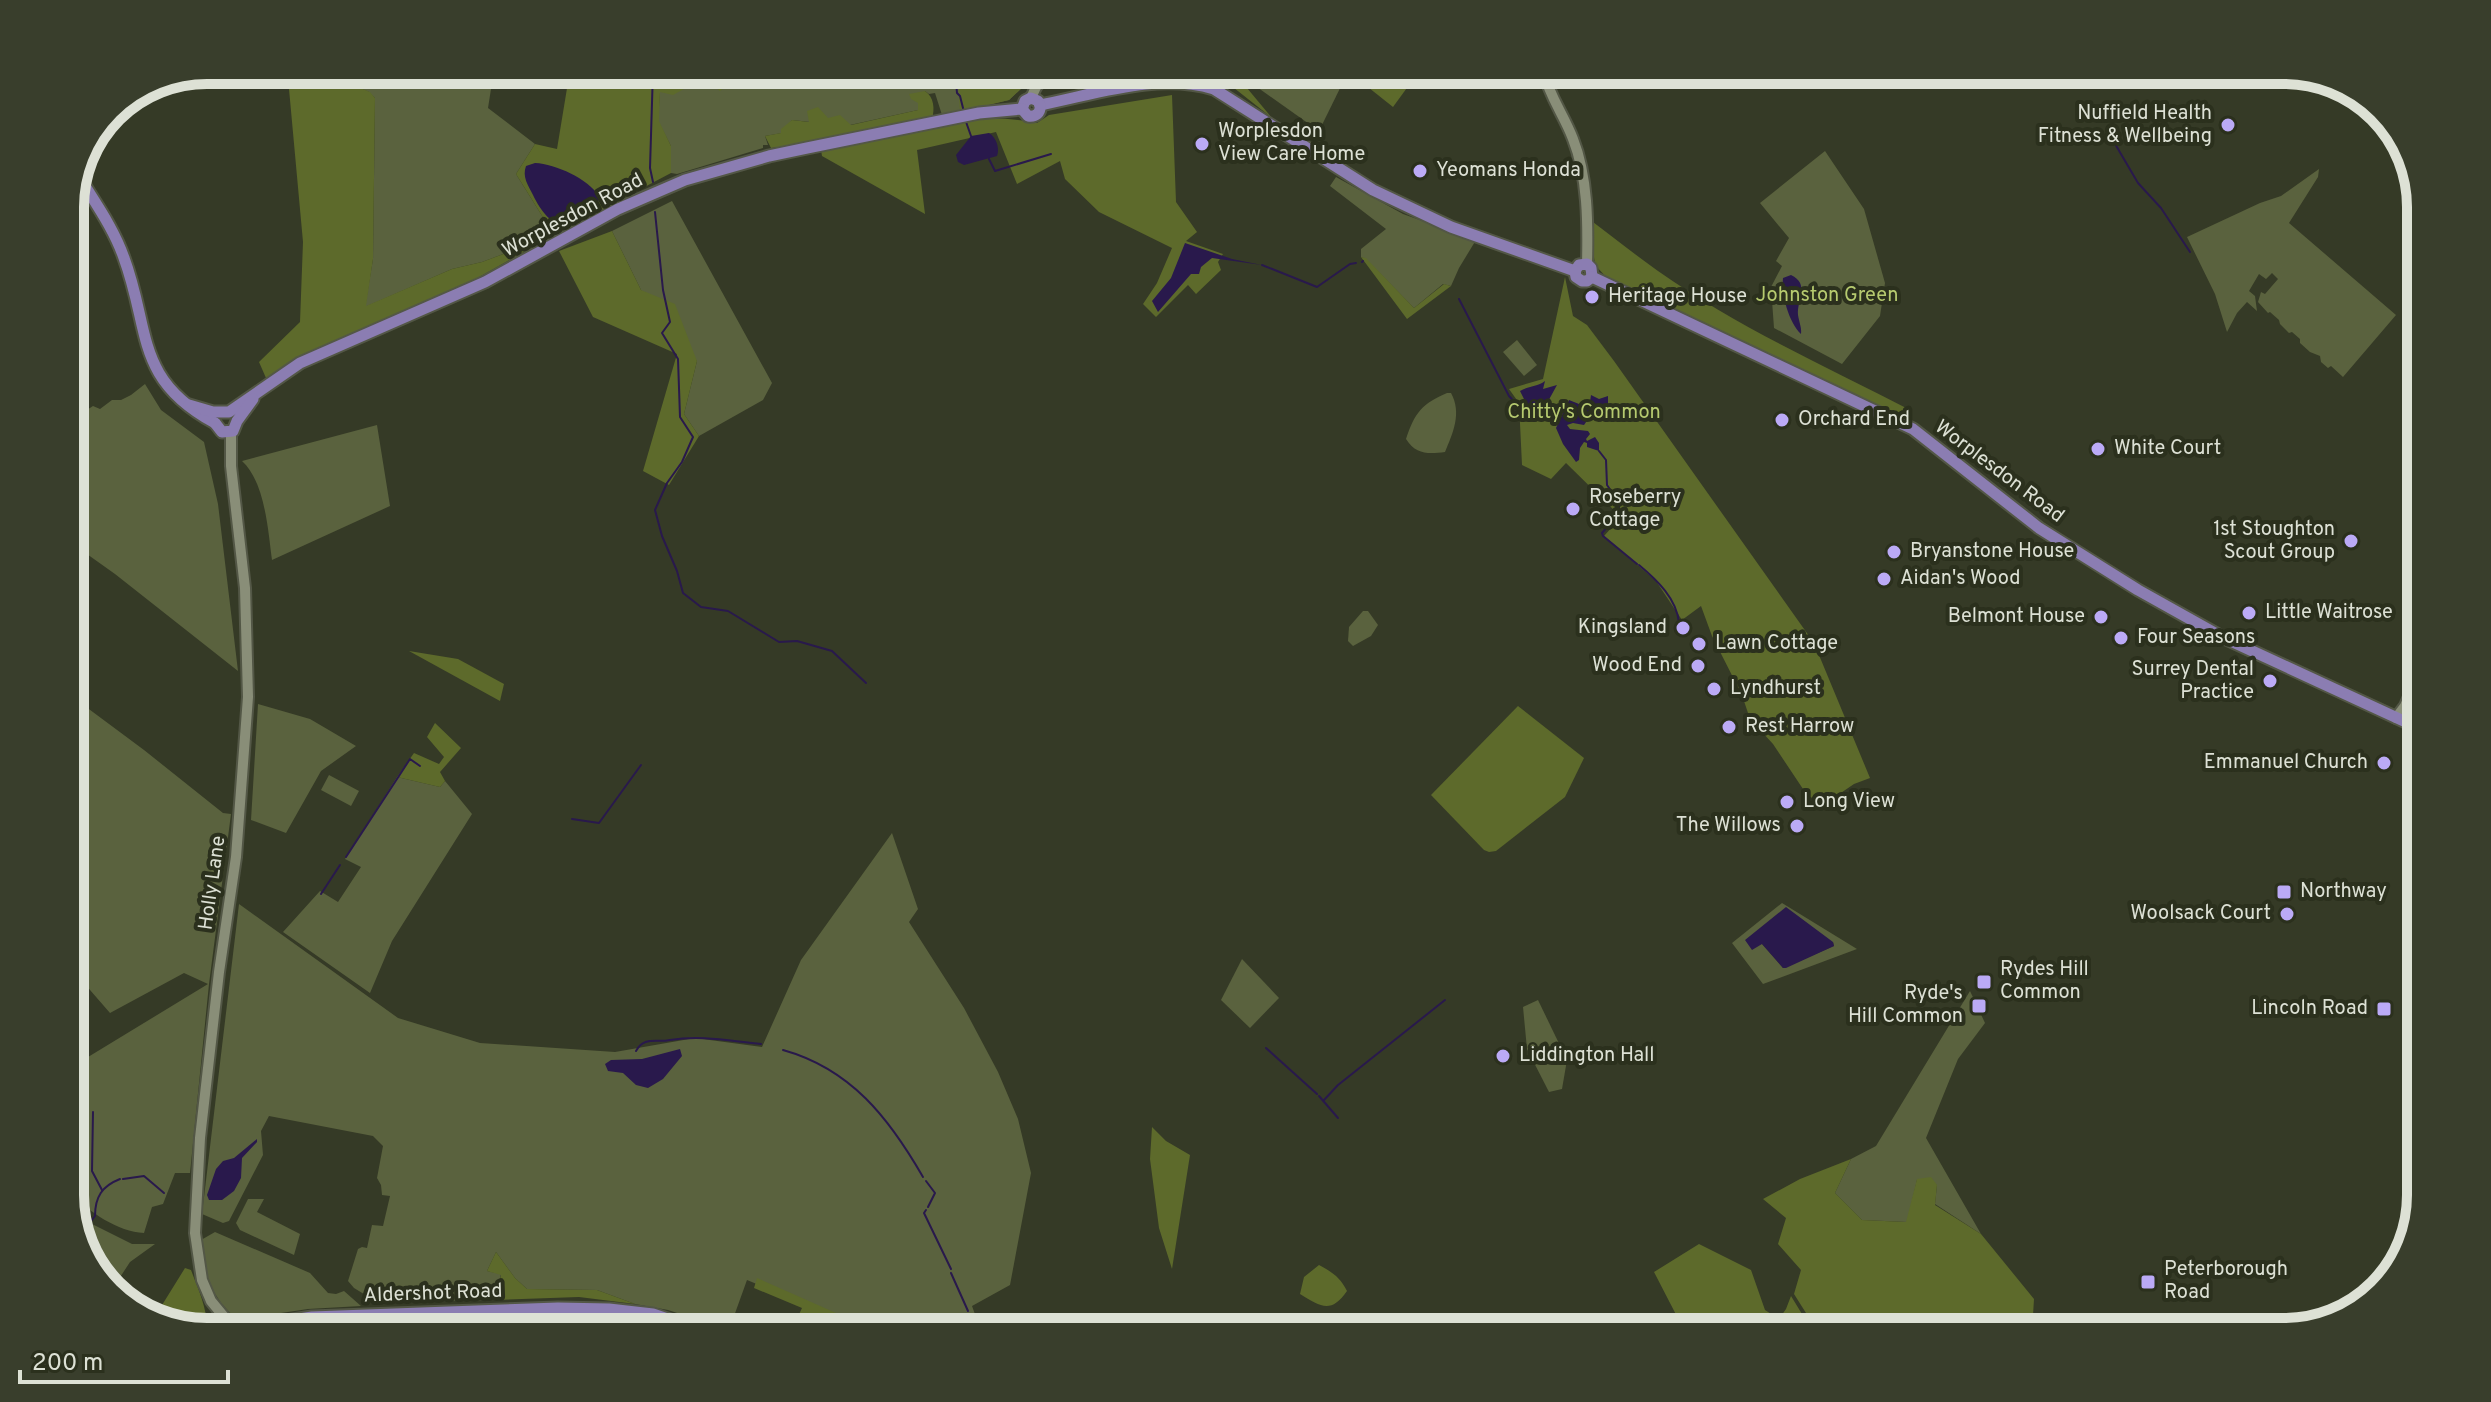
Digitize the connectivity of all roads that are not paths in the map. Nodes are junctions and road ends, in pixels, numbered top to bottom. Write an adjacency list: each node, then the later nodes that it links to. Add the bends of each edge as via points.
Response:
1 (1038, 84): 5 (street)
2 (1147, 84): 5 (main road)
3 (1197, 84): 8 (main road, via 1214,89 1373,190 1460,230)
4 (1546, 84): 7 (street, via 1577,151)
5 (1036, 102): 10 (main road, Worplesdon Road, via 1023,103 1022,109 769,156 661,189 485,282 300,363)
6 (86, 188): 10 (main road, via 119,245 158,373 189,405)
7 (1587, 264): 8 (main road); 9 (main road)
8 (1575, 271): 9 (main road, via 1582,281)
9 (1592, 277): 12 (main road, Worplesdon Road, via 1913,429 2039,528 2138,590 2222,637)
10 (225, 422): 14 (street, Holly Lane, via 245,588 248,697 236,857 197,1176 195,1242)
11 (2407, 701): 12 (street)
12 (2396, 718): 13 (main road, Worplesdon Road)
13 (2407, 723)
14 (211, 1301): 18 (street, Holly Lane); 19 (street, Holly Lane)
15 (490, 1310): 16 (main road, Aldershot Road); 17 (main road); 20 (main road, Aldershot Road)
16 (582, 1310): 17 (main road, Aldershot Road); 22 (main road, Aldershot Road)
17 (506, 1317): 21 (main road, Aldershot Road)
18 (214, 1318)
19 (229, 1318)
20 (308, 1318)
21 (477, 1318)
22 (665, 1318)

